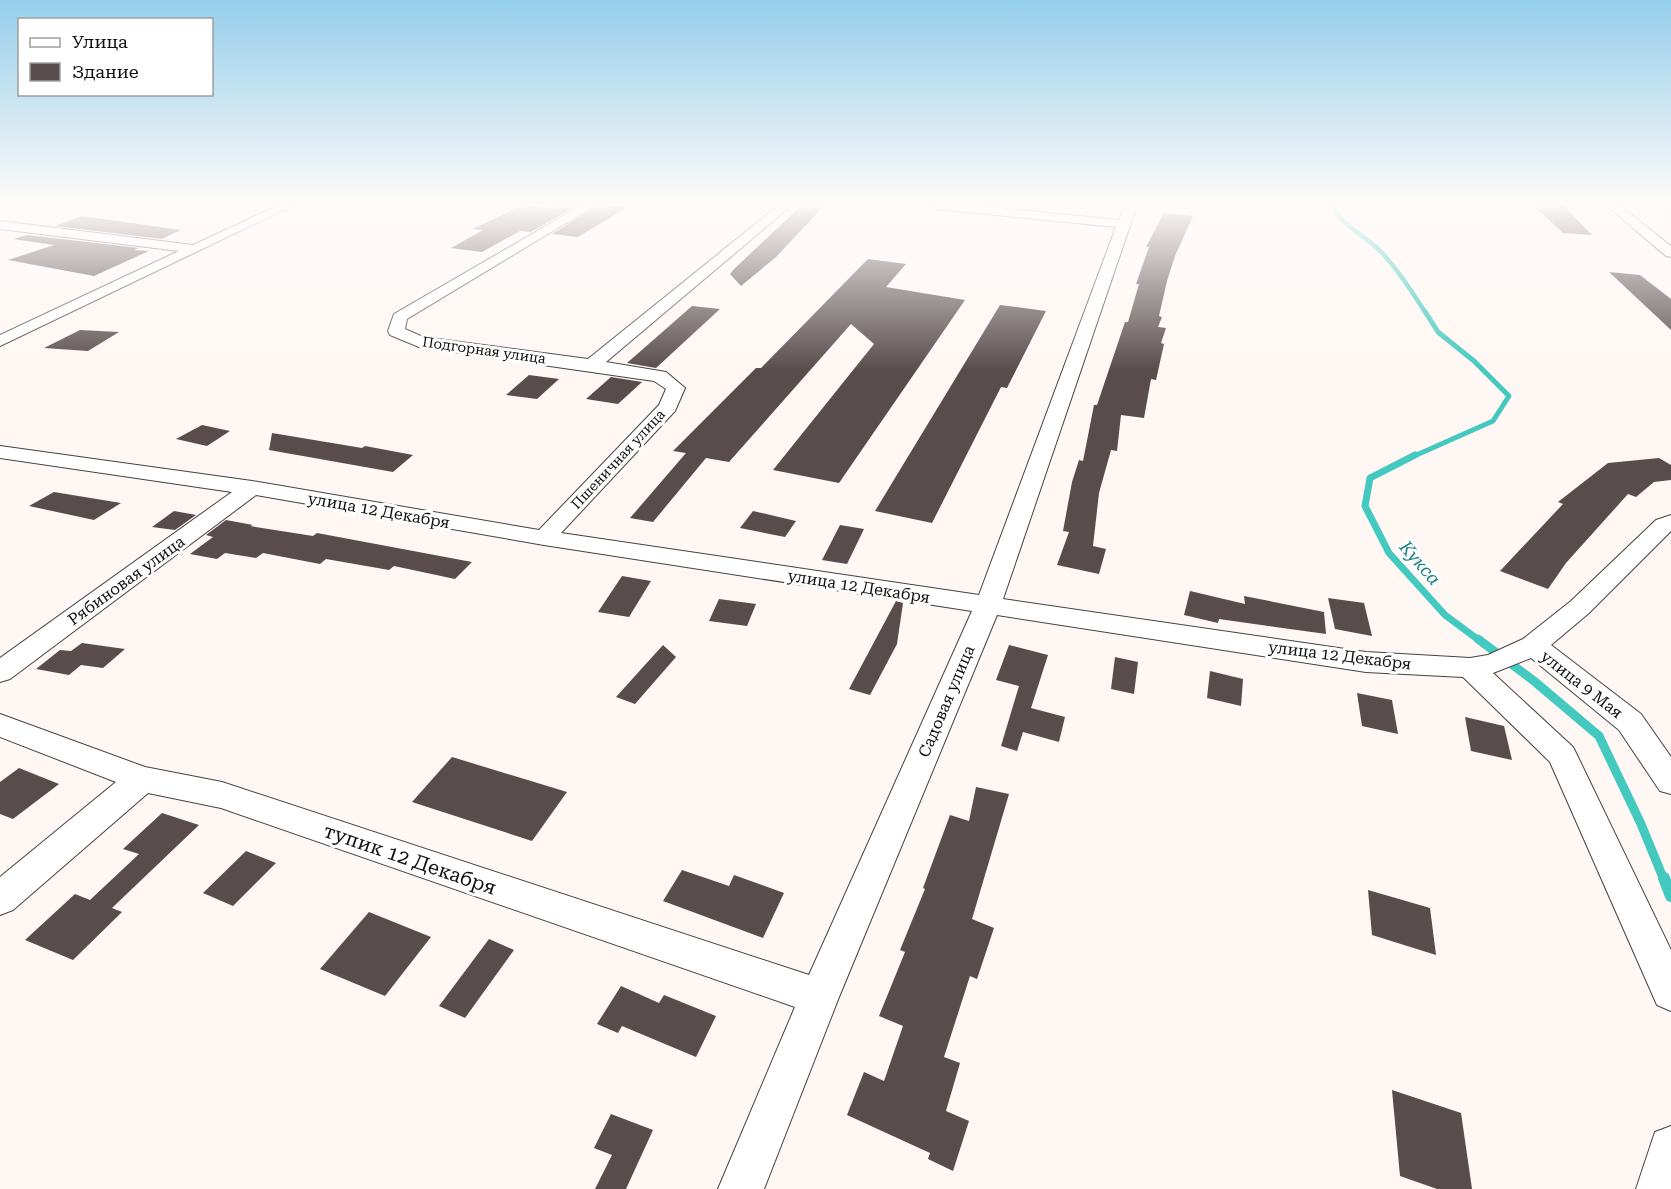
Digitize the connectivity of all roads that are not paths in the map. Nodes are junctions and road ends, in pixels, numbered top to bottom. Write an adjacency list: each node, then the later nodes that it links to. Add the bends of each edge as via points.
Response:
1 (170, 260): 5 (street)
2 (495, 260): 6 (street, Подгорная улица, via 400,317 396,332 419,342)
3 (718, 260): 6 (street)
4 (1110, 260): 11 (street, Садовая улица)
5 (0, 341)
6 (592, 365): 10 (street, Пшеничная улица, via 660,376 676,388 668,407)
7 (0, 452): 8 (street, улица 12 Декабря)
8 (252, 488): 10 (street, улица 12 Декабря); 14 (street, Рябиновая улица)
9 (1671, 522): 12 (street, улица 12 Декабря, via 1580,607)
10 (544, 538): 11 (street, улица 12 Декабря)
11 (988, 605): 13 (street, улица 12 Декабря, via 1366,662); 20 (street, Садовая улица)
12 (1526, 649): 13 (street, улица 12 Декабря); 17 (street, улица 9 Мая, via 1630,722)
13 (1482, 665): 19 (street, via 1562,755)
14 (0, 672)
15 (0, 725): 16 (street, тупик 12 Декабря)
16 (142, 779): 18 (street); 20 (street, тупик 12 Декабря, via 222,795)
17 (1671, 782)
18 (0, 899)
19 (1671, 993)
20 (819, 998): 22 (street, Садовая улица)
21 (1671, 1148): 23 (street)
22 (741, 1189)
23 (1659, 1189)

